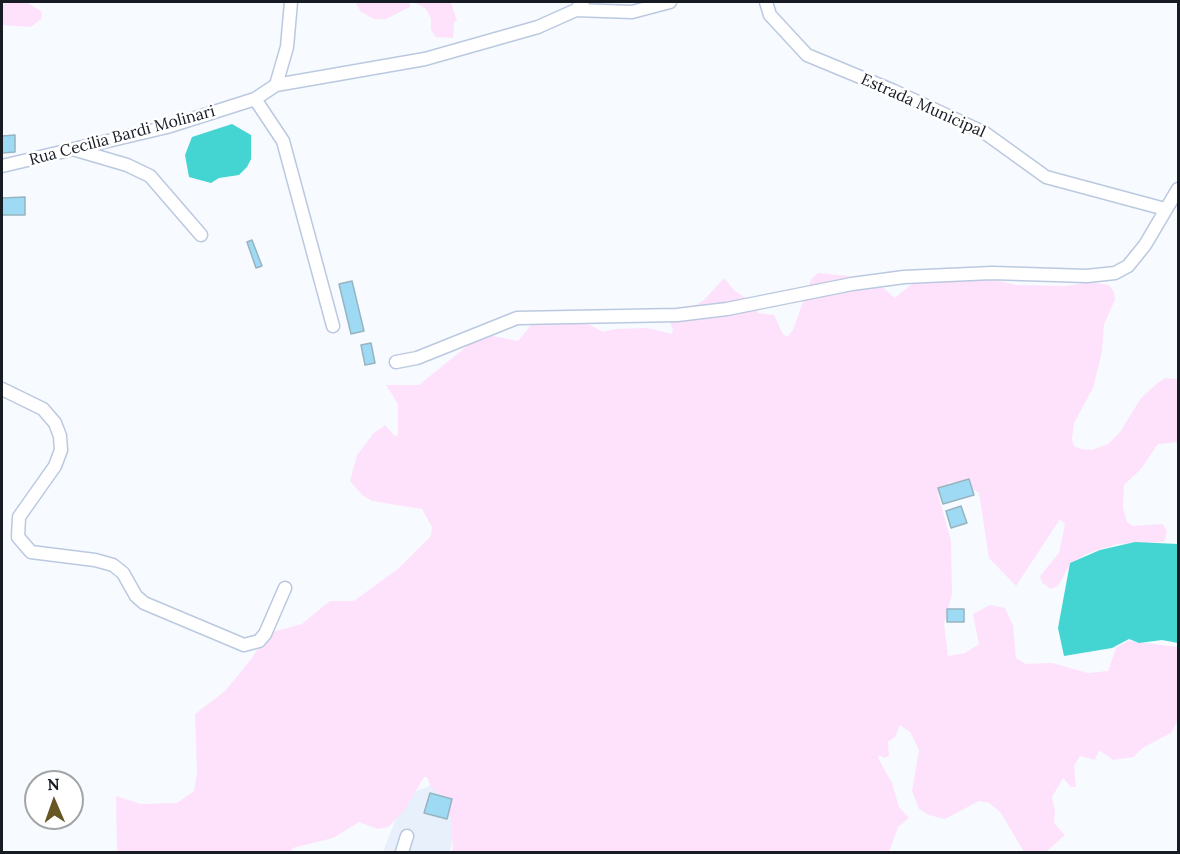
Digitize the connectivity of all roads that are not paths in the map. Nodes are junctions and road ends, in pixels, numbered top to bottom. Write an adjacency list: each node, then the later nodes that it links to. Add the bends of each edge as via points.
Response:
1 (291, 2): 5 (street, via 287,47)
2 (670, 2): 4 (street, via 632,12)
3 (766, 2): 10 (street, Estrada Municipal, via 770,15 807,55 985,133 1046,177)
4 (580, 6): 5 (street, Rua Cecilia Bardi Molinari, via 538,27 425,59)
5 (276, 85): 6 (street, Rua Cecilia Bardi Molinari)
6 (255, 99): 7 (street, Rua Cecilia Bardi Molinari); 12 (street, via 283,141)
7 (76, 150): 8 (street, Rua Cecilia Bardi Molinari); 11 (street, via 150,176)
8 (2, 166)
9 (1179, 189): 10 (street)
10 (1166, 209): 13 (street, via 1128,267 1115,273 904,277 677,315 517,318 417,358)
11 (201, 235)
12 (333, 326)
13 (396, 362)
14 (2, 388): 15 (street, via 44,409 60,436 61,450 55,466 19,517 18,537 31,552 113,565 144,603 244,645 259,641 265,634)
15 (285, 588)
16 (407, 836): 17 (street)
17 (402, 852)

